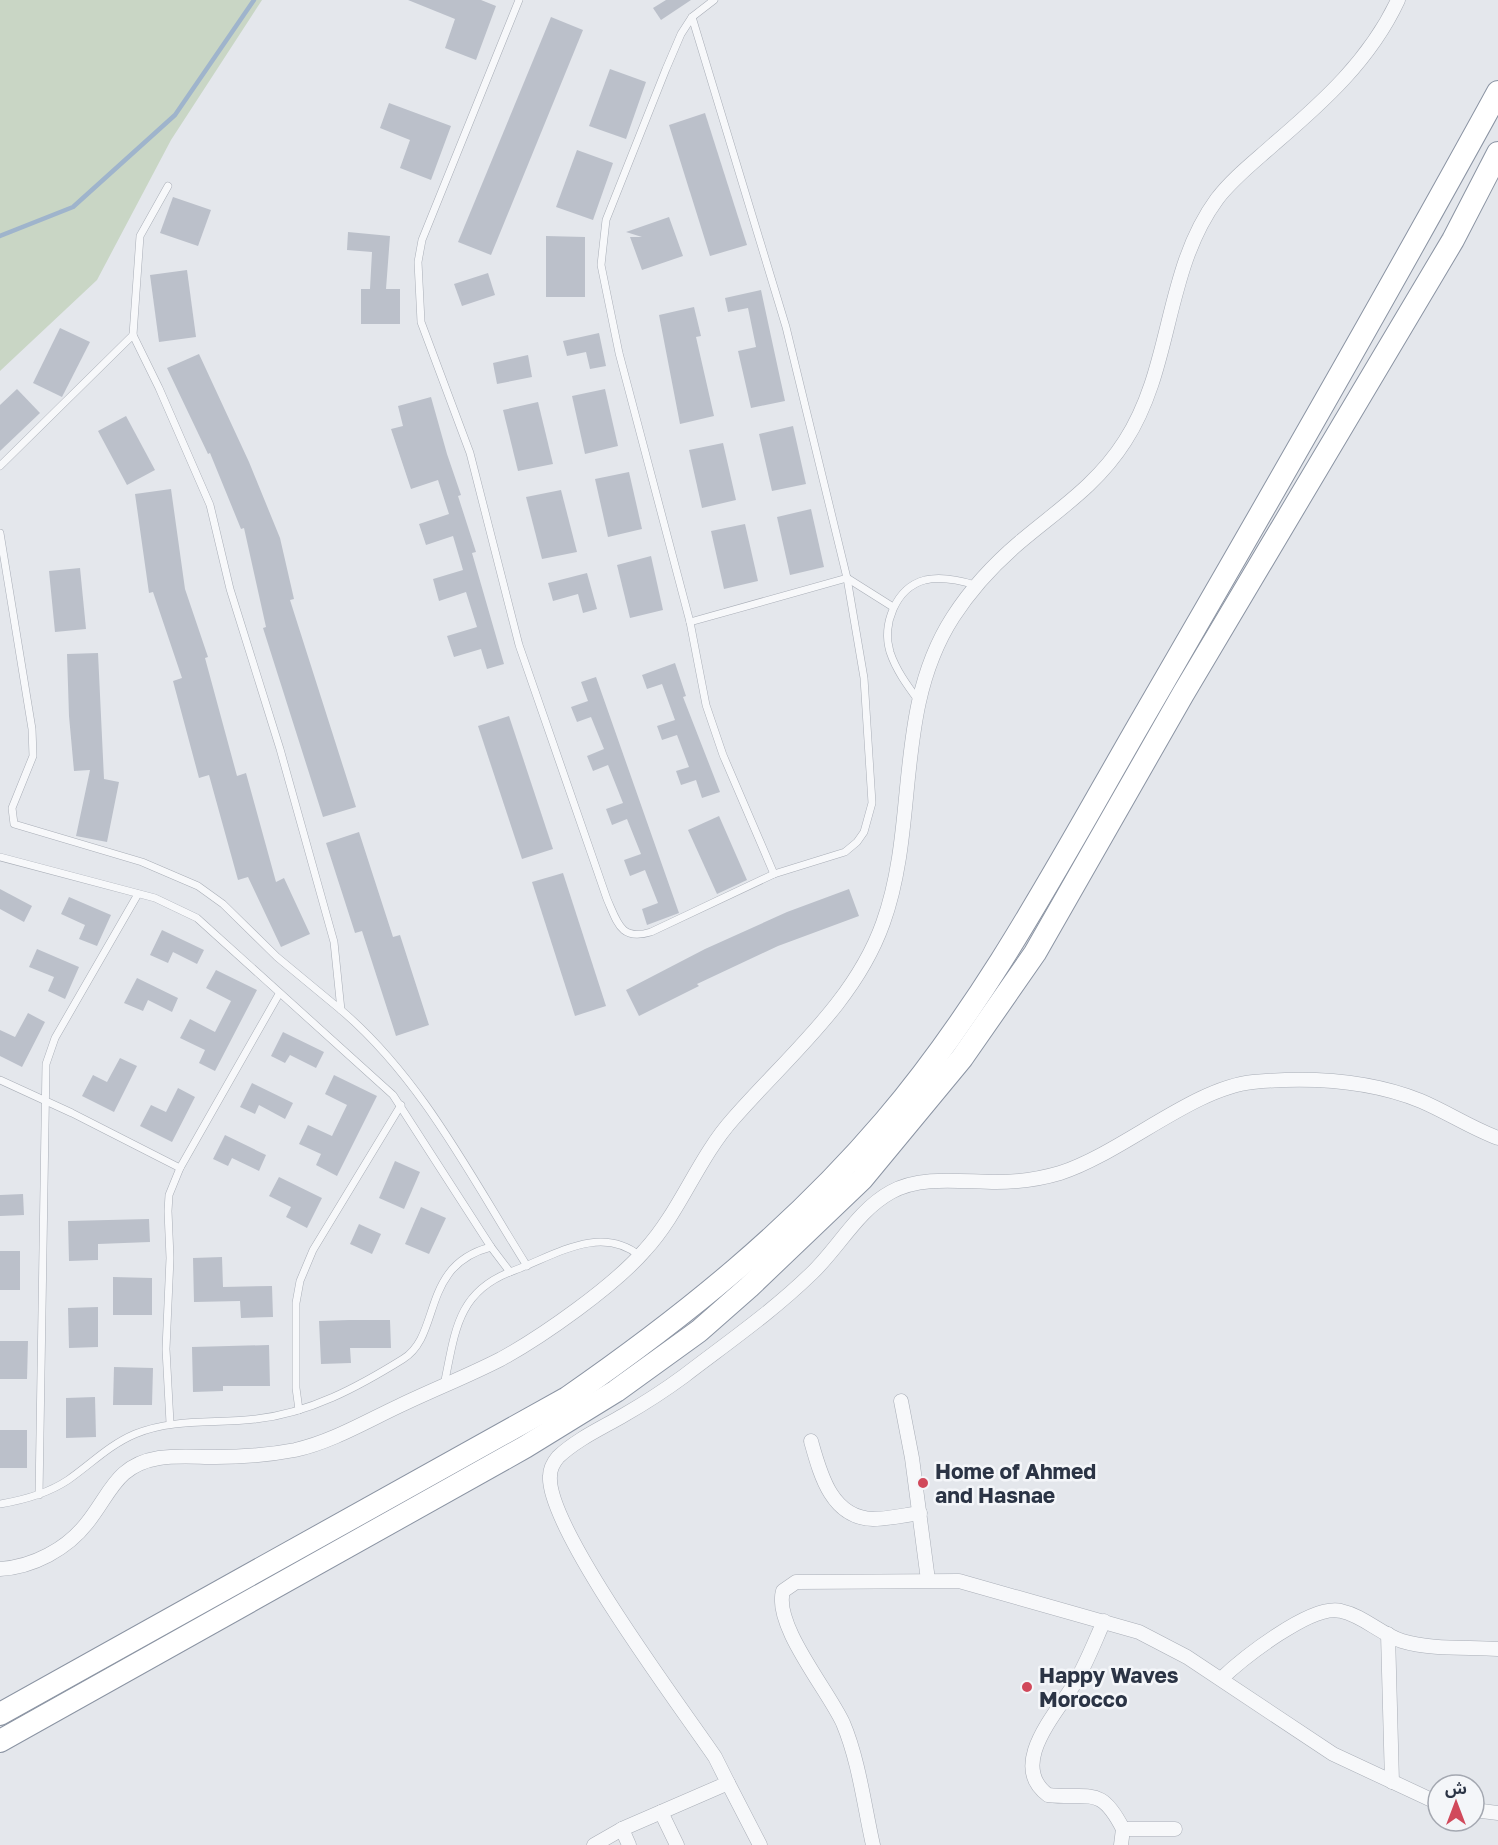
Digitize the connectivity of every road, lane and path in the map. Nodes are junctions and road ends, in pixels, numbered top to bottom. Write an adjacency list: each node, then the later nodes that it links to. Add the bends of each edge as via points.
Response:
1 (519, 0): 17 (lane, via 422,240 418,281 422,322 470,453 519,645 546,729 620,926 632,935 651,932)
2 (714, 0): 4 (lane)
3 (1398, 0): 12 (street, via 1360,63 1237,176 1211,208 1187,252 1153,378 1141,413 1125,442 1079,496 1024,538)
4 (692, 17): 11 (lane, via 786,327); 14 (lane, via 681,34 606,219 601,265 619,353)
5 (1498, 92): 44 (highway, via 1016,937 946,1042 886,1120 831,1180 714,1290 645,1345 567,1398)
6 (1498, 153): 45 (highway, via 1453,240 1177,704 1035,953 962,1058 862,1179 699,1331 616,1391 525,1447)
7 (168, 186): 8 (lane, via 140,236)
8 (133, 335): 9 (lane); 20 (lane, via 210,505 230,590 334,942)
9 (0, 466)
10 (0, 533): 20 (lane, via 32,729 33,756 12,808 14,824 142,862 198,886)
11 (847, 578): 13 (lane); 14 (lane); 17 (lane, via 866,701 872,803 857,842 845,852)
12 (975, 585): 13 (lane, via 956,579 923,580); 15 (street, via 943,633)
13 (893, 607): 15 (lane, via 887,632 890,650)
14 (690, 622): 17 (lane, via 695,661 723,755)
15 (918, 700): 27 (street, via 895,886 874,946 844,996 727,1125 657,1236)
16 (0, 857): 18 (lane)
17 (774, 874)
18 (138, 894): 19 (lane, via 197,918); 22 (lane, via 55,1038 46,1064)
19 (279, 994): 23 (lane, via 376,1078); 25 (lane)
20 (341, 1010): 28 (lane, via 413,1084)
21 (0, 1080): 22 (lane)
22 (44, 1100): 25 (lane); 35 (lane)
23 (401, 1105): 26 (lane); 32 (lane, via 312,1250 300,1281 296,1303)
24 (1498, 1138): 47 (street, via 1385,1088 1337,1082 1251,1082 1208,1096 1119,1147 1055,1174 999,1182 909,1184 872,1205 814,1271 747,1329 655,1397 592,1432 555,1460 549,1480 553,1498 578,1554 715,1757)
25 (180, 1168): 33 (lane, via 169,1195 168,1211 166,1349)
26 (491, 1246): 29 (lane); 32 (lane, via 462,1260 438,1288 413,1351 336,1396)
27 (640, 1256): 28 (lane, via 620,1243 595,1241); 30 (street, via 573,1312 513,1351)
28 (527, 1266): 29 (lane)
29 (510, 1272): 30 (lane, via 480,1287 468,1302 459,1322)
30 (444, 1385): 38 (street, via 338,1436 300,1449 246,1456 178,1456 138,1463 106,1491 85,1527 68,1542 34,1563)
31 (901, 1401): 37 (street)
32 (298, 1410): 33 (lane, via 258,1419)
33 (170, 1423): 35 (lane, via 124,1440 68,1480)
34 (811, 1441): 37 (street, via 828,1489 850,1513 874,1519)
35 (39, 1495): 36 (lane)
36 (0, 1504)
37 (920, 1513): 39 (street)
38 (0, 1569)
39 (928, 1580): 40 (street, via 959,1581); 57 (street, via 796,1582 789,1584 781,1597 782,1614 843,1723)
40 (1104, 1621): 43 (street, via 1160,1640); 51 (street, via 1076,1682 1044,1727 1033,1759 1033,1773 1036,1783 1048,1795 1093,1795 1102,1799)
41 (1388, 1634): 42 (street, via 1417,1644); 43 (street, via 1348,1613 1328,1609 1244,1657); 46 (street)
42 (1498, 1649)
43 (1221, 1679): 46 (street, via 1317,1744)
44 (0, 1714)
45 (0, 1741)
46 (1392, 1782): 48 (street)
47 (728, 1783): 49 (street); 56 (street)
48 (1426, 1798)
49 (661, 1812): 50 (street); 55 (street)
50 (622, 1829): 53 (street); 54 (street)
51 (1123, 1829): 52 (street); 58 (street)
52 (1175, 1829)
53 (594, 1845)
54 (628, 1845)
55 (677, 1845)
56 (760, 1845)
57 (873, 1845)
58 (1121, 1845)

